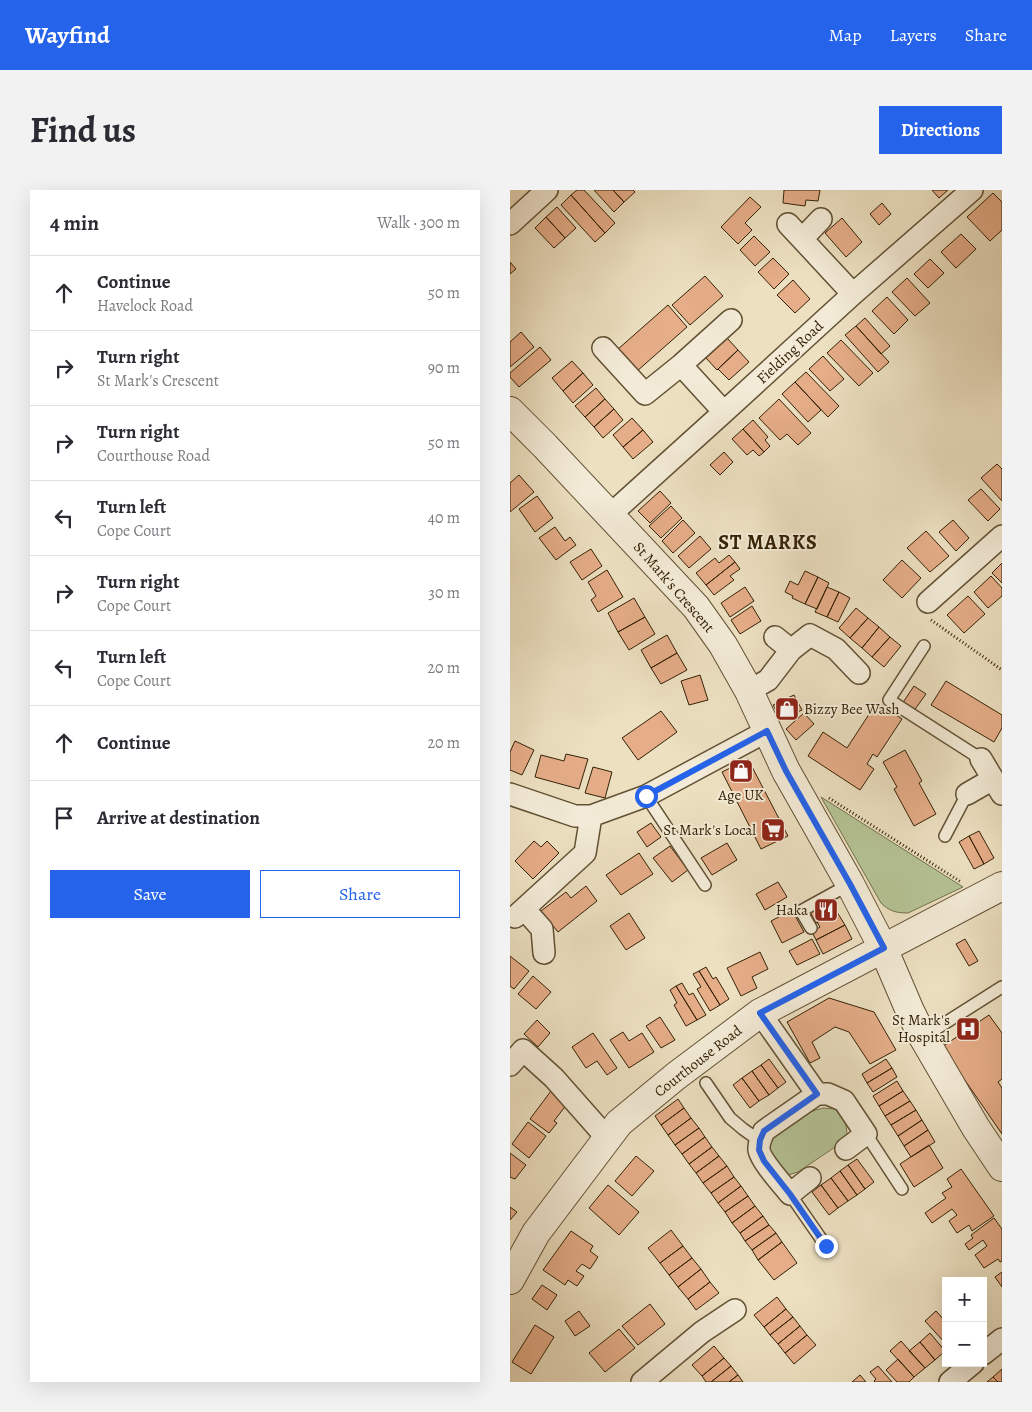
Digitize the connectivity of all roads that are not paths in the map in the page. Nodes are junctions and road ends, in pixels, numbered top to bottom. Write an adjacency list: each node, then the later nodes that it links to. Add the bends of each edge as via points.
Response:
1 (547, 190): 4 (street)
2 (972, 190): 5 (street, Fielding Road)
3 (821, 219): 5 (street, via 795,232)
4 (510, 224)
5 (853, 294): 10 (street, Fielding Road)
6 (731, 320): 8 (street)
7 (603, 348): 8 (street, via 645,394)
8 (681, 365): 10 (street)
9 (510, 411): 11 (street, St Mark's Crescent)
10 (724, 412): 11 (street, Fielding Road)
11 (610, 515): 16 (street, St Mark's Crescent, via 696,607 723,645)
12 (1002, 536): 13 (street)
13 (928, 602)
14 (924, 646): 18 (lane, via 889,700)
15 (859, 673): 16 (street, via 836,648 810,635 783,644 768,680)
16 (749, 691): 17 (street, St Mark's Crescent)
17 (767, 731): 22 (street); 25 (street, St Mark's Crescent)
18 (981, 759): 19 (street)
19 (999, 780): 21 (street)
20 (510, 794): 23 (street, via 575,816)
21 (967, 794): 24 (lane)
22 (646, 796): 23 (street); 26 (lane)
23 (591, 816): 30 (street, via 585,853 520,913 542,929)
24 (945, 836)
25 (850, 884): 28 (lane, via 802,911); 29 (street, St Mark's Crescent)
26 (705, 885)
27 (993, 891): 29 (street, Courthouse Road)
28 (810, 928)
29 (884, 948): 32 (street, Courthouse Road); 33 (street, St Mark's Crescent)
30 (544, 953)
31 (1002, 987): 33 (lane)
32 (760, 1013): 36 (street); 38 (street, Courthouse Road, via 676,1076 619,1123)
33 (923, 1037): 41 (street, St Mark's Crescent)
34 (510, 1065): 38 (street, via 523,1050 554,1078)
35 (706, 1083): 39 (lane, via 730,1118)
36 (817, 1094): 37 (street, via 828,1094 844,1101); 39 (street, via 764,1131)
37 (866, 1134): 40 (street); 43 (lane)
38 (607, 1138): 46 (street, Courthouse Road, via 536,1233)
39 (760, 1140): 44 (street, via 759,1150 764,1161)
40 (846, 1149)
41 (1002, 1167)
42 (810, 1178): 44 (street)
43 (902, 1189)
44 (790, 1194): 45 (lane)
45 (826, 1246)
46 (510, 1280)
47 (735, 1310): 51 (street, via 702,1332)
48 (1002, 1339): 49 (street)
49 (987, 1351)
50 (968, 1367): 52 (street)
51 (642, 1382)
52 (950, 1382)

